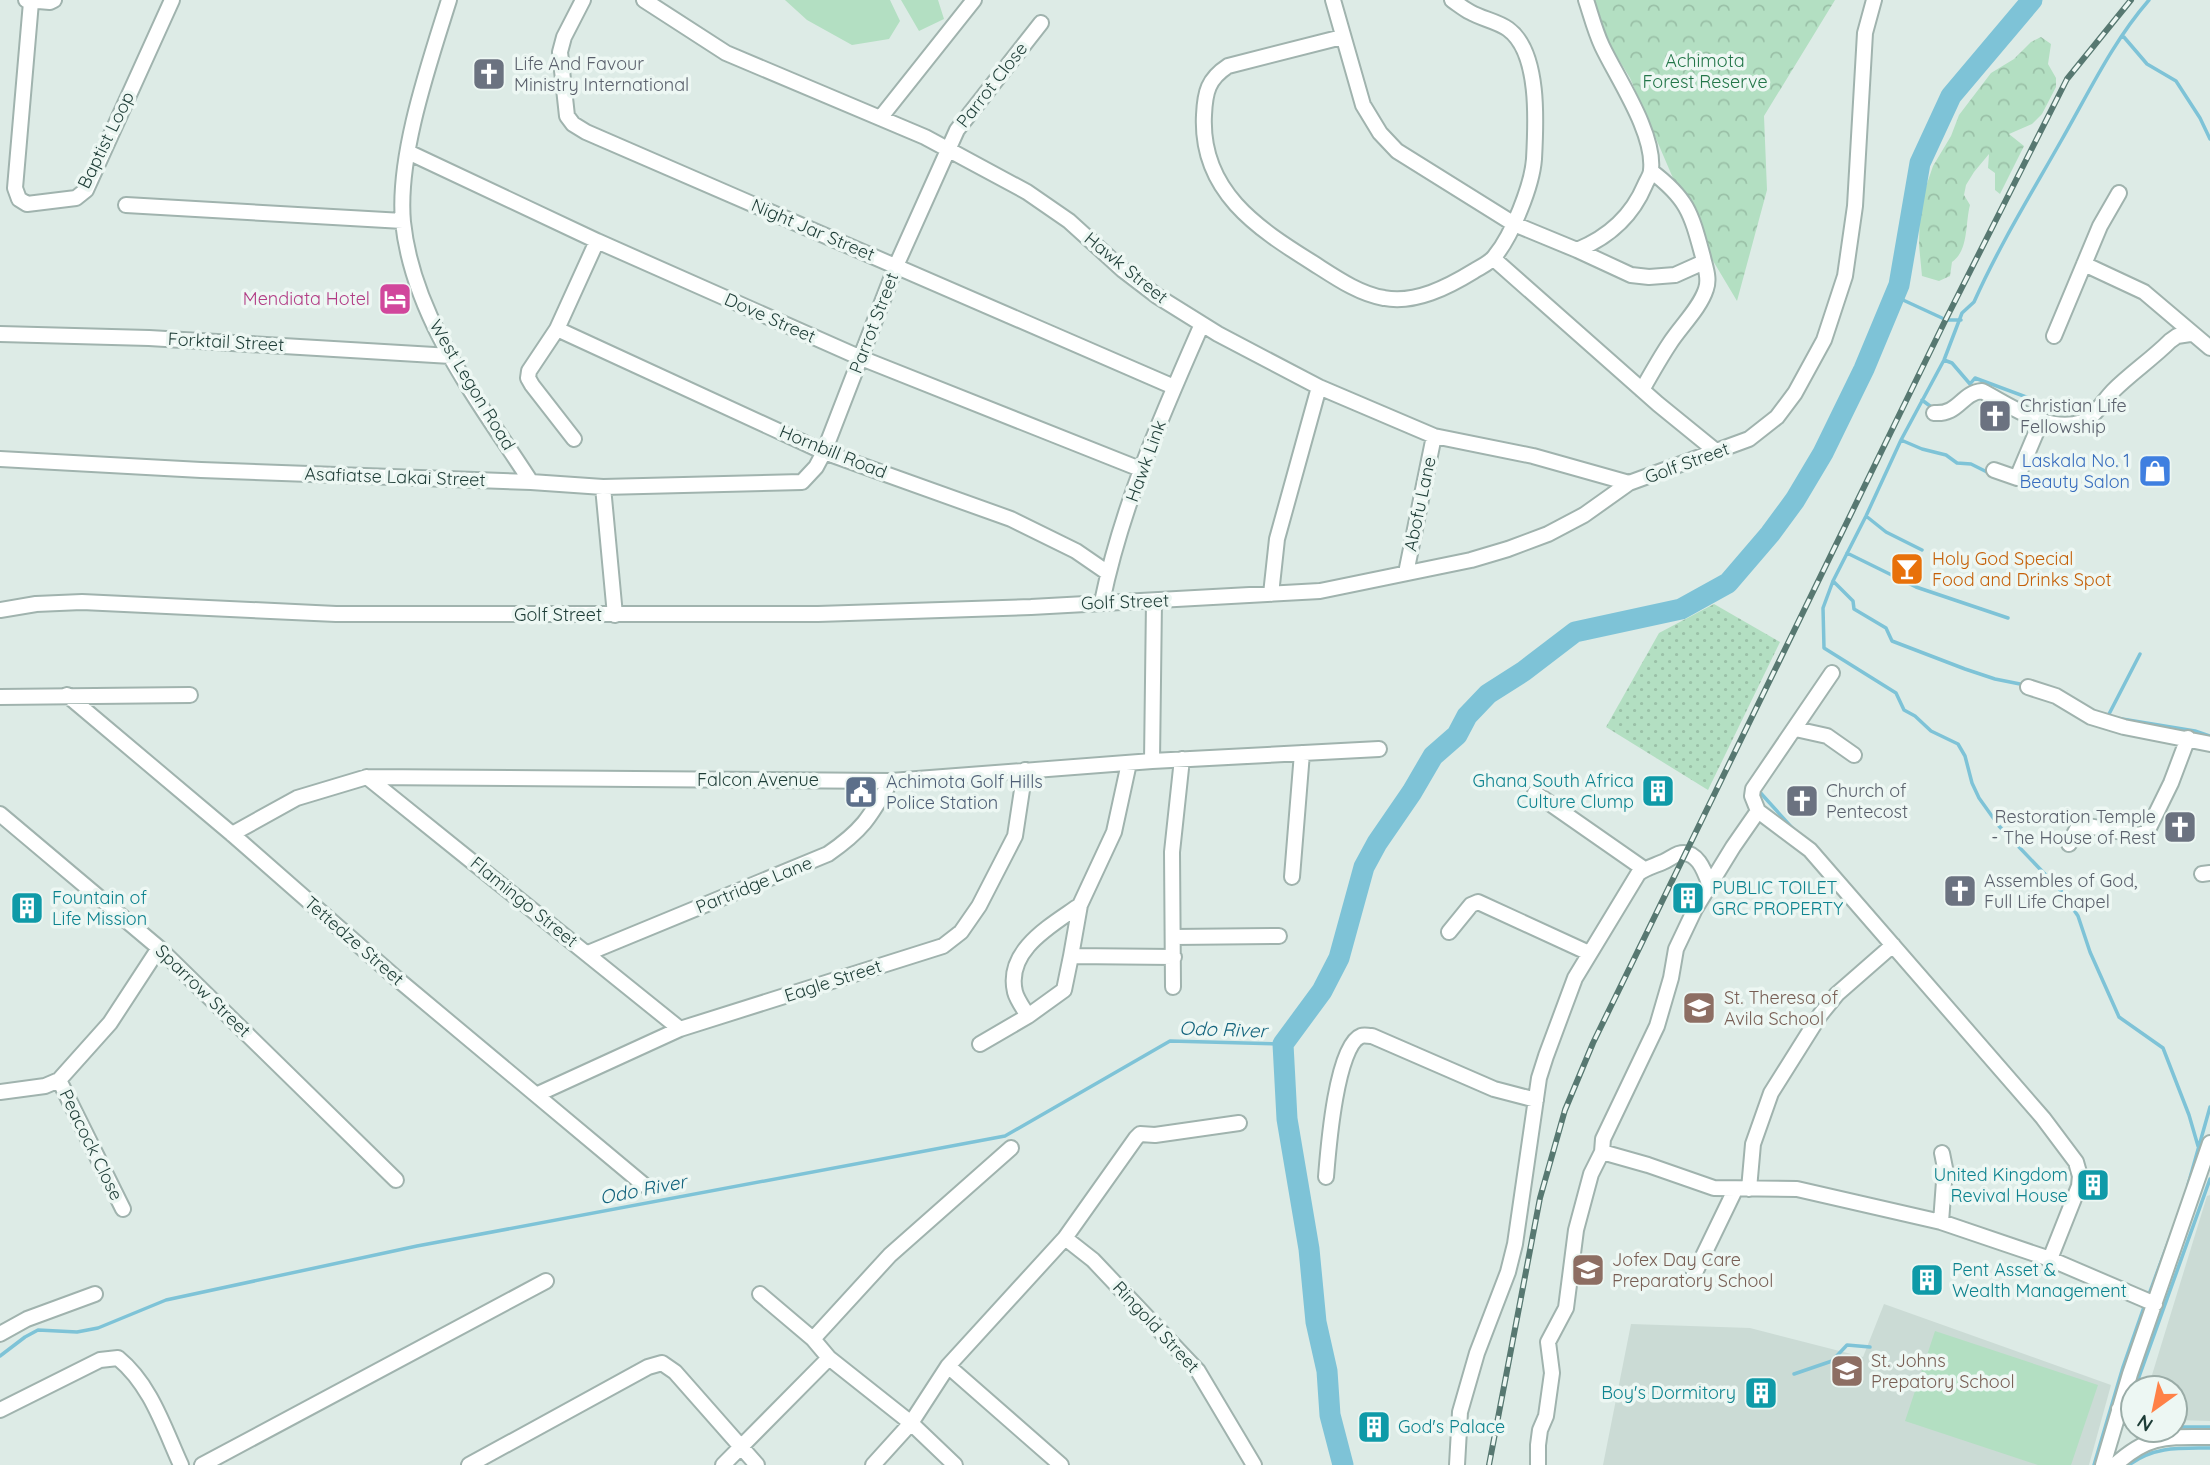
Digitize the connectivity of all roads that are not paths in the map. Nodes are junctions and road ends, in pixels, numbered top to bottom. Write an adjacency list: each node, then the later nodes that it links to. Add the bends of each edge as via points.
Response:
1 (54, 0): 11 (street)
2 (172, 0): 11 (street, Baptist Loop, via 86,190 76,198 27,204 15,188)
3 (449, 0): 16 (street, West Legon Road)
4 (583, 0): 27 (street, Night Jar Street, via 560,52 567,116 573,124)
5 (644, 0): 14 (street, Hawk Street, via 726,53)
6 (974, 0): 14 (street)
7 (1334, 0): 13 (street)
8 (1452, 0): 21 (street, via 1508,29 1524,46 1532,72 1533,168)
9 (1586, 0): 17 (street, via 1601,44 1644,132)
10 (1874, 0): 44 (street, Golf Street, via 1864,44 1855,206 1845,276 1824,340 1777,418 1749,439)
11 (29, 1)
12 (1041, 23): 15 (street, Parrot Close, via 970,112)
13 (1342, 37): 21 (street, via 1363,105 1380,133 1397,151); 24 (street, via 1228,66 1212,79 1205,93 1203,120 1220,185 1268,234 1359,290 1384,298 1418,297)
14 (881, 117): 15 (street, Hawk Street)
15 (947, 150): 27 (street, Parrot Street); 28 (street, Hawk Street, via 1027,192 1069,221 1157,296)
16 (408, 152): 20 (street, West Legon Road); 22 (street, Dove Street)
17 (1651, 171): 23 (street, via 1638,199 1618,225); 25 (street, via 1681,198 1698,231)
18 (2119, 193): 26 (street)
19 (126, 205): 20 (street)
20 (403, 221): 34 (street, West Legon Road, via 422,300)
21 (1514, 224): 23 (street); 24 (street)
22 (597, 242): 29 (street); 35 (street, Dove Street)
23 (1577, 250): 25 (street, via 1631,275 1649,277 1675,275)
24 (1494, 259): 38 (street)
25 (1704, 262): 38 (street, via 1708,286 1704,296)
26 (2084, 264): 31 (street, via 2144,292); 32 (street)
27 (896, 266): 35 (street, Parrot Street); 36 (street, Night Jar Street)
28 (1202, 324): 36 (street, Hawk Link); 37 (street, Hawk Street)
29 (557, 329): 42 (street, via 528,379); 43 (street, Hornbill Road)
30 (0, 334): 34 (street, Forktail Street)
31 (2190, 334): 33 (street); 40 (street, via 2170,341 2082,422)
32 (2054, 336)
33 (2210, 348)
34 (451, 356): 48 (street, West Legon Road)
35 (861, 359): 43 (street, Parrot Street); 46 (street, Dove Street)
36 (1174, 387): 46 (street, Hawk Link)
37 (1320, 387): 41 (street, Hawk Street); 54 (street, via 1277,539)
38 (1642, 390): 44 (street)
39 (1934, 413): 40 (street, via 1947,413 1982,391)
40 (2041, 421): 47 (street, via 2017,478)
41 (1434, 436): 50 (street, Hawk Street, via 1533,456); 53 (street, Abofu Lane)
42 (574, 439)
43 (824, 452): 49 (street, Parrot Street, via 808,478); 52 (street, Hornbill Road, via 1011,519 1076,551)
44 (1717, 452): 50 (street, Golf Street)
45 (0, 459): 48 (street, Asafiatse Lakai Street)
46 (1140, 469): 52 (street, Hawk Link)
47 (1994, 470)
48 (531, 482): 51 (street, Asafiatse Lakai Street)
49 (791, 484): 51 (street, Asafiatse Lakai Street)
50 (1629, 484): 53 (street, Golf Street, via 1548,534 1471,560)
51 (603, 487): 58 (street)
52 (1108, 573): 56 (street, Hawk Link)
53 (1406, 573): 54 (street, Golf Street, via 1320,591)
54 (1271, 594): 55 (street, Golf Street)
55 (1154, 601): 56 (street, Golf Street); 71 (street)
56 (1102, 602): 58 (street, Golf Street, via 818,614)
57 (0, 610): 58 (street, Golf Street, via 82,602 336,614)
58 (615, 615)
59 (1832, 673): 64 (street)
60 (2028, 687): 65 (street, via 2056,696 2091,717)
61 (67, 695): 62 (street); 63 (street); 79 (street, Tettedze Street)
62 (190, 695)
63 (0, 697)
64 (1796, 726): 69 (street, via 1827,736); 77 (street, via 1753,789)
65 (2188, 738): 66 (street); 80 (street, via 2147,832 2139,835 2082,825)
66 (2210, 744)
67 (1379, 749): 68 (street, Falcon Avenue)
68 (1302, 753): 70 (street, Falcon Avenue); 82 (street)
69 (1854, 755)
70 (1182, 760): 71 (street, Falcon Avenue); 87 (street, via 1172,852)
71 (1152, 761): 72 (street, Falcon Avenue)
72 (1129, 763): 73 (street, Falcon Avenue); 84 (street, via 1114,832)
73 (1025, 770): 75 (street, Falcon Avenue); 96 (street, Eagle Street, via 1015,836 979,906 961,932 943,946)
74 (367, 777): 75 (street, Falcon Avenue); 79 (street, Falcon Avenue, via 297,798); 90 (street, Flamingo Street)
75 (891, 780): 90 (street, Partridge Lane, via 867,821 828,855)
76 (1535, 793): 81 (street)
77 (1758, 811): 83 (street); 88 (street, via 1810,850)
78 (0, 814): 89 (street, Sparrow Street)
79 (232, 834): 100 (street, Tettedze Street)
80 (2069, 844)
81 (1644, 869): 83 (street, via 1685,853 1702,865); 91 (street)
82 (1292, 877)
83 (1710, 886): 105 (street, via 1676,950 1657,1026 1607,1128)
84 (1080, 905): 92 (street); 95 (street, via 1017,958 1015,992)
85 (1449, 932): 91 (street, via 1478,902)
86 (1279, 936): 87 (street)
87 (1174, 937): 93 (street)
88 (1893, 945): 110 (street, via 1837,994 1771,1093); 114 (street, via 2043,1118 2079,1168 2079,1186)
89 (159, 948): 98 (street, via 110,1023); 108 (street, Sparrow Street)
90 (588, 953): 96 (street, Flamingo Street)
91 (1589, 953): 101 (street, via 1546,1056)
92 (1071, 956): 93 (street); 95 (street, via 1064,990)
93 (1174, 957): 94 (street)
94 (1173, 987)
95 (1028, 1016): 97 (street)
96 (680, 1029): 100 (street, Eagle Street)
97 (980, 1044)
98 (59, 1080): 99 (street); 111 (street, Peacock Close)
99 (0, 1092)
100 (538, 1094): 109 (street, Tettedze Street)
101 (1536, 1100): 107 (street, via 1494,1089 1371,1036 1361,1036 1348,1052 1336,1093); 141 (street, via 1515,1244 1460,1412)
102 (1238, 1123): 113 (street, via 1140,1134)
103 (2210, 1143): 119 (street)
104 (1011, 1148): 121 (street, via 890,1255)
105 (1602, 1152): 110 (street, via 1714,1188); 142 (street, via 1576,1230 1566,1308 1548,1342 1551,1385 1540,1430)
106 (1942, 1153): 112 (street)
107 (1326, 1177)
108 (396, 1180)
109 (644, 1185)
110 (1742, 1189): 112 (street, via 1797,1189); 116 (street)
111 (123, 1209)
112 (1941, 1222): 114 (street)
113 (1065, 1238): 123 (street); 140 (street, Ringold Street, via 1093,1260 1198,1371)
114 (2050, 1259): 119 (street)
115 (546, 1280): 133 (street)
116 (1691, 1281)
117 (95, 1294): 120 (street)
118 (760, 1294): 121 (street)
119 (2155, 1304): 124 (street)
120 (0, 1334)
121 (813, 1339): 122 (street)
122 (829, 1358): 127 (street); 131 (street)
123 (948, 1366): 127 (street); 139 (street)
124 (2131, 1374)
125 (2119, 1409): 143 (street)
126 (0, 1410): 132 (street, via 100,1360 118,1358 148,1393)
127 (911, 1423): 137 (street); 138 (street)
128 (2189, 1437): 129 (street)
129 (2210, 1437)
130 (2145, 1444): 144 (street)
131 (740, 1449): 134 (street, via 675,1371 662,1363); 135 (street); 136 (street)
132 (181, 1465)
133 (202, 1465)
134 (469, 1465)
135 (723, 1465)
136 (757, 1465)
137 (873, 1465)
138 (955, 1465)
139 (1061, 1465)
140 (1254, 1465)
141 (1457, 1465)
142 (1538, 1465)
143 (2103, 1465)
144 (2115, 1465)

